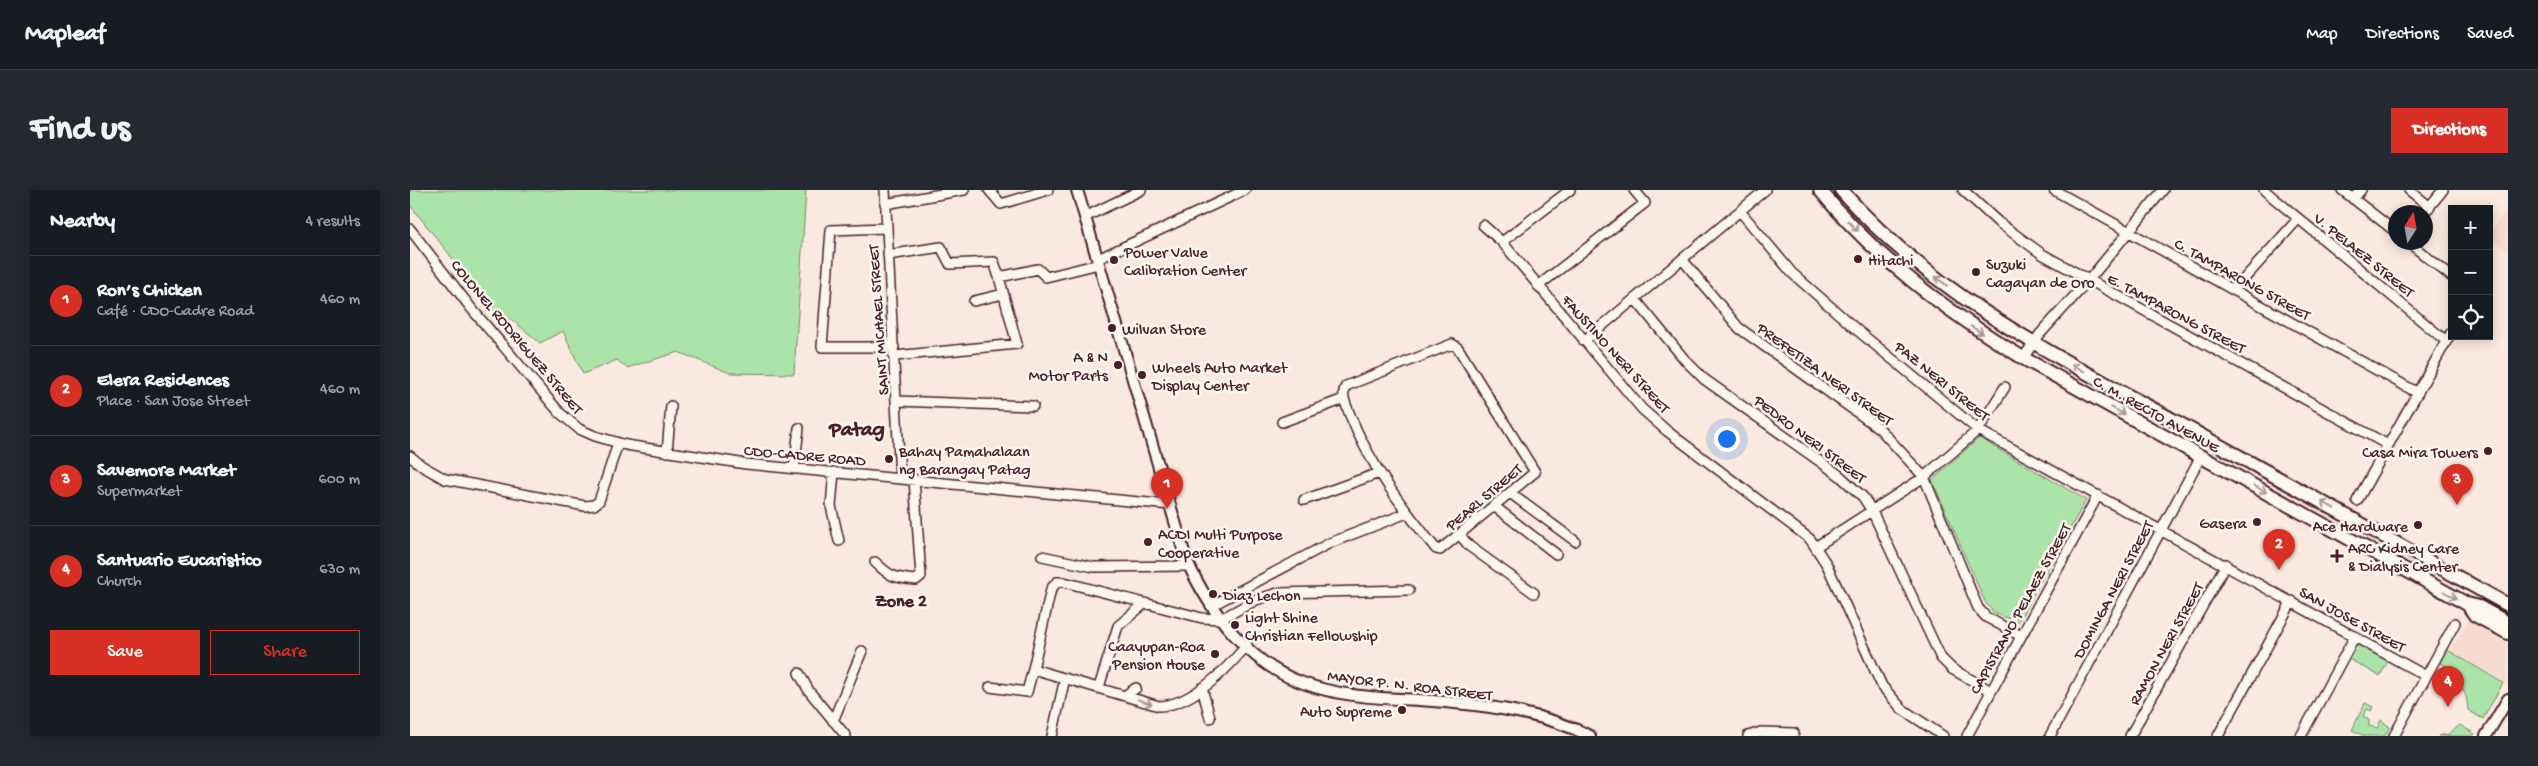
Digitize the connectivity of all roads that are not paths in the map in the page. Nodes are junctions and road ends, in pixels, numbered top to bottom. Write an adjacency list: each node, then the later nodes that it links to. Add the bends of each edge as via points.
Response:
1 (885, 190): 23 (street, SAINT MICHAEL STREET)
2 (964, 190): 21 (street)
3 (989, 190): 4 (street, via 1001,204)
4 (1048, 190)
5 (1077, 190): 27 (main road, MAYOR P. N. ROA STREET)
6 (1141, 190): 27 (street)
7 (1244, 190): 38 (street)
8 (1570, 190): 34 (street)
9 (1634, 190): 42 (street, via 1645,203)
10 (1765, 190): 26 (street)
11 (1820, 190): 52 (highway, C. M. RECTO AVENUE, one-way to 52, via 1873,247 1930,297)
12 (1841, 190): 50 (highway, C. M. RECTO AVENUE, one-way to 12, via 1944,284)
13 (1963, 190): 41 (street, E. TAMPARONG STREET, via 2028,245)
14 (2054, 190): 33 (street, C. TAMPARONG STREET)
15 (2163, 190): 33 (street)
16 (2264, 190): 28 (street, V. PELAEZ STREET)
17 (2342, 190): 22 (street)
18 (2361, 190): 22 (street)
19 (2409, 190): 24 (street)
20 (2443, 190): 25 (street)
21 (946, 192): 23 (street)
22 (2353, 199): 30 (street)
23 (886, 204): 31 (street, SAINT MICHAEL STREET)
24 (2423, 205)
25 (2432, 205)
26 (1740, 211): 37 (street); 61 (street, PAZ NERI STREET, via 1792,273)
27 (1085, 217): 38 (main road, MAYOR P. N. ROA STREET)
28 (2298, 219): 43 (street); 49 (street, V. PELAEZ STREET)
29 (1483, 226): 34 (street, FAUSTINO NERI STREET)
30 (2388, 226)
31 (886, 228): 36 (street, SAINT MICHAEL STREET); 51 (street, via 831,230 822,347)
32 (410, 229): 63 (street, COLONEL RODRIGUEZ STREET, via 471,308 560,413 579,429)
33 (2128, 231): 41 (street); 43 (street, C. TAMPARONG STREET)
34 (1502, 242): 42 (street, FAUSTINO NERI STREET)
35 (2418, 250): 39 (street)
36 (888, 255): 40 (street, via 941,247 950,264 994,262); 51 (street, SAINT MICHAEL STREET)
37 (1682, 259): 45 (street); 71 (street, PREFETIZA NERI STREET, via 1739,328 1879,428)
38 (1099, 261): 40 (street, via 1046,277 1038,268); 78 (main road, MAYOR P. N. ROA STREET)
39 (2448, 274)
40 (999, 277): 44 (street)
41 (2088, 281): 50 (street); 64 (street, E. TAMPARONG STREET)
42 (1538, 286): 48 (street, FAUSTINO NERI STREET)
43 (2234, 290): 54 (street, C. TAMPARONG STREET)
44 (1004, 294): 46 (street); 51 (street, via 1018,344)
45 (1635, 299): 48 (street); 80 (street, PEDRO NERI STREET, via 1684,360 1704,379 1839,474 1864,497)
46 (974, 301)
47 (2448, 338): 49 (street)
48 (1584, 341): 88 (street, FAUSTINO NERI STREET, via 1642,409 1667,431 1802,530)
49 (2446, 341): 54 (street)
50 (2033, 343): 52 (street); 62 (highway, C. M. RECTO AVENUE, one-way to 50)
51 (894, 352): 56 (street, SAINT MICHAEL STREET)
52 (2023, 358): 67 (highway, C. M. RECTO AVENUE, one-way to 67)
53 (2005, 387): 61 (street)
54 (2418, 392): 64 (street)
55 (1344, 399): 59 (street); 70 (street, PEARL STREET, via 1360,440); 74 (street, PEARL STREET, via 1346,386 1452,344 1456,346 1535,470)
56 (897, 401): 58 (street); 72 (street, SAINT MICHAEL STREET)
57 (671, 406): 65 (street)
58 (1033, 406)
59 (1282, 422)
60 (799, 428): 68 (street)
61 (1978, 430): 71 (street); 75 (street, PAZ NERI STREET)
62 (2210, 440): 67 (highway); 82 (highway, C. M. RECTO AVENUE, one-way to 62)
63 (618, 443): 65 (street, CDO-CADRE ROAD); 66 (street, via 599,501 585,506 445,479)
64 (2388, 445): 77 (street)
65 (667, 452): 68 (street, CDO-CADRE ROAD)
66 (410, 456)
67 (2201, 456): 83 (street, DOMINGA NERI STREET); 84 (highway, C. M. RECTO AVENUE, one-way to 84)
68 (794, 469): 69 (street, CDO-CADRE ROAD)
69 (834, 472): 72 (street, CDO-CADRE ROAD); 87 (street, via 831,506)
70 (1379, 472): 76 (street); 81 (street, PEARL STREET)
71 (1924, 477): 80 (street); 105 (street, PREFETIZA NERI STREET, via 1978,608 1986,617)
72 (900, 478): 73 (street, CDO-CADRE ROAD)
73 (914, 480): 78 (street, CDO-CADRE ROAD); 91 (street, via 921,576 916,580 894,577)
74 (1510, 493): 79 (street, PEARL STREET); 86 (street)
75 (2098, 495): 83 (street, PAZ NERI STREET); 105 (street, CAPISTRANO PELAEZ STREET)
76 (1304, 500)
77 (2357, 501)
78 (1170, 505): 93 (main road, MAYOR P. N. ROA STREET)
79 (1494, 506): 85 (street, PEARL STREET); 89 (street)
80 (1872, 511): 88 (street); 117 (street, PEDRO NERI STREET, via 1941,658)
81 (1407, 513): 85 (street, PEARL STREET, via 1436,549 1440,550); 100 (street, via 1330,543)
82 (2348, 516): 84 (highway); 99 (highway, C. M. RECTO AVENUE)
83 (2161, 529): 92 (street, SAN JOSE STREET); 129 (street, DOMINGA NERI STREET)
84 (2339, 533): 98 (highway, C. M. RECTO AVENUE, one-way to 98)
85 (1460, 535): 95 (street, via 1469,546)
86 (1575, 541)
87 (839, 542)
88 (1817, 546): 127 (street, FAUSTINO NERI STREET, via 1882,686 1902,709)
89 (1556, 554)
90 (1042, 556): 93 (street, via 1090,567)
91 (875, 562)
92 (2226, 564): 96 (street, SAN JOSE STREET); 130 (street, RAMON NERI STREET)
93 (1190, 566): 100 (main road, MAYOR P. N. ROA STREET)
94 (1409, 590): 101 (street, via 1278,593 1256,600)
95 (1534, 593)
96 (2292, 601): 106 (street, SAN JOSE STREET); 131 (street)
97 (1144, 604): 101 (street, via 1202,618); 109 (street, via 1064,582 1054,584); 114 (street, via 1118,626)
98 (2467, 604): 103 (highway, C. M. RECTO AVENUE); 104 (highway, via 2475,615)
99 (2508, 605)
100 (1211, 606): 101 (main road, MAYOR P. N. ROA STREET)
101 (1221, 619): 107 (main road, MAYOR P. N. ROA STREET)
102 (2454, 623): 111 (street)
103 (2508, 623)
104 (2508, 633)
105 (2021, 636): 117 (street, CAPISTRANO PELAEZ STREET)
106 (2355, 636): 111 (street, SAN JOSE STREET); 132 (street)
107 (1247, 645): 116 (street, via 1227,669); 125 (main road, MAYOR P. N. ROA STREET, via 1278,671 1318,688 1502,710 1548,720)
108 (862, 651): 121 (street)
109 (1033, 669): 112 (street); 113 (street, via 1027,692)
110 (799, 673): 121 (street)
111 (2426, 676): 133 (street)
112 (1065, 678): 114 (street); 124 (street)
113 (990, 687)
114 (1099, 687): 118 (street)
115 (1136, 688): 118 (street)
116 (1202, 688): 118 (street, one-way to 116, via 1159,706 1171,706); 120 (street)
117 (1991, 691): 128 (street, CAPISTRANO PELAEZ STREET)
118 (1126, 695)
119 (2508, 699): 134 (main road)
120 (1210, 718)
121 (832, 721): 123 (street)
122 (1794, 732): 126 (street, via 1761,732)
123 (846, 736)
124 (1052, 736)
125 (1590, 736)
126 (1748, 736)
127 (1943, 736)
128 (1967, 736)
129 (2050, 736)
130 (2130, 736)
131 (2218, 736)
132 (2301, 736)
133 (2394, 736)
134 (2486, 736)

